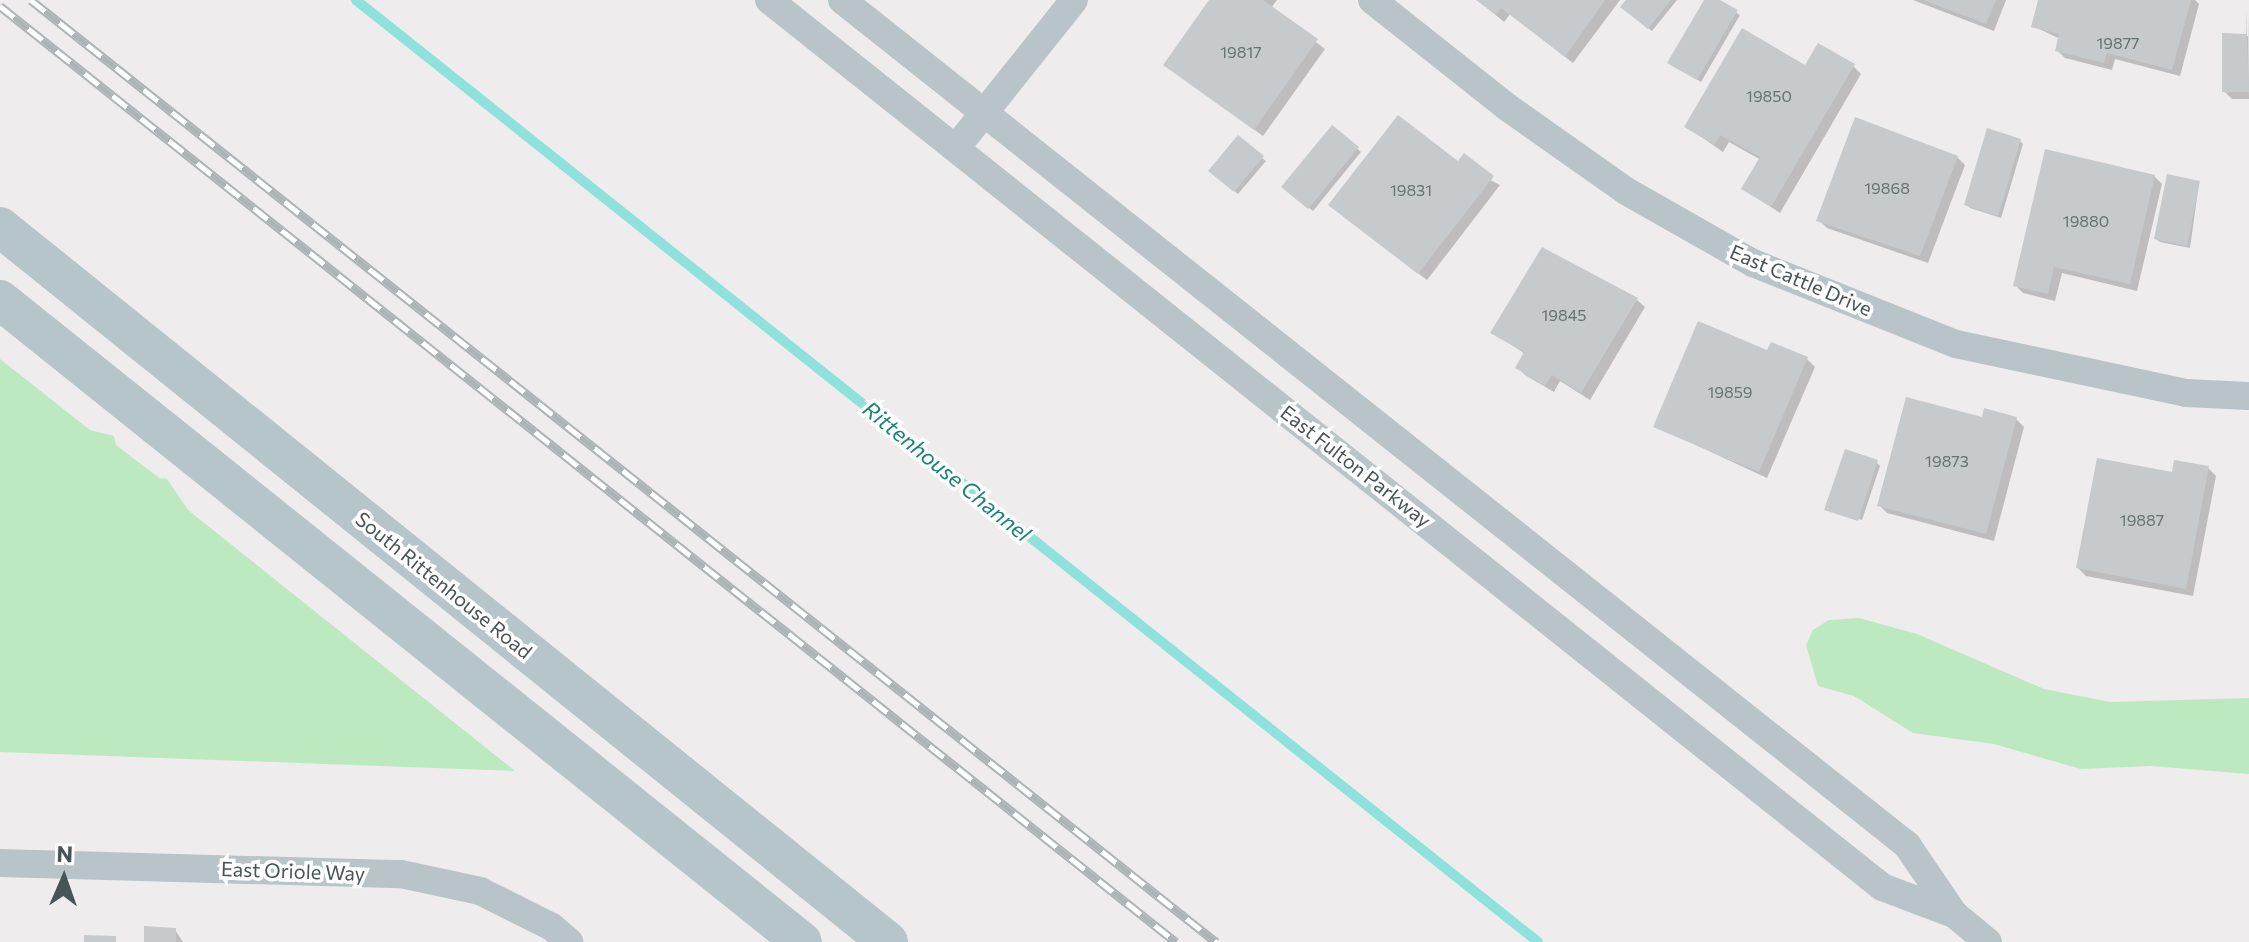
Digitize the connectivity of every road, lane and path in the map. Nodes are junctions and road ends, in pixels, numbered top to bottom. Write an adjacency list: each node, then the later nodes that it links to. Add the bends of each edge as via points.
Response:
1 (769, 0): 6 (street, East Fulton Parkway)
2 (842, 0): 5 (street, East Fulton Parkway)
3 (1074, 0): 5 (street)
4 (1372, 0): 9 (street, East Cattle Drive, via 1507,107 1626,191 1753,263 1956,344 2186,393)
5 (984, 113): 6 (street); 11 (street, East Fulton Parkway, via 1907,845)
6 (956, 148): 11 (street, East Fulton Parkway, via 1882,887)
7 (0, 227): 14 (main road, South Rittenhouse Road)
8 (0, 300): 13 (main road)
9 (2249, 396)
10 (0, 863): 12 (street, East Oriole Way, via 401,874 480,891 552,927)
11 (1954, 914): 15 (street, East Fulton Parkway)
12 (569, 942)
13 (802, 942)
14 (888, 942)
15 (1988, 942)

